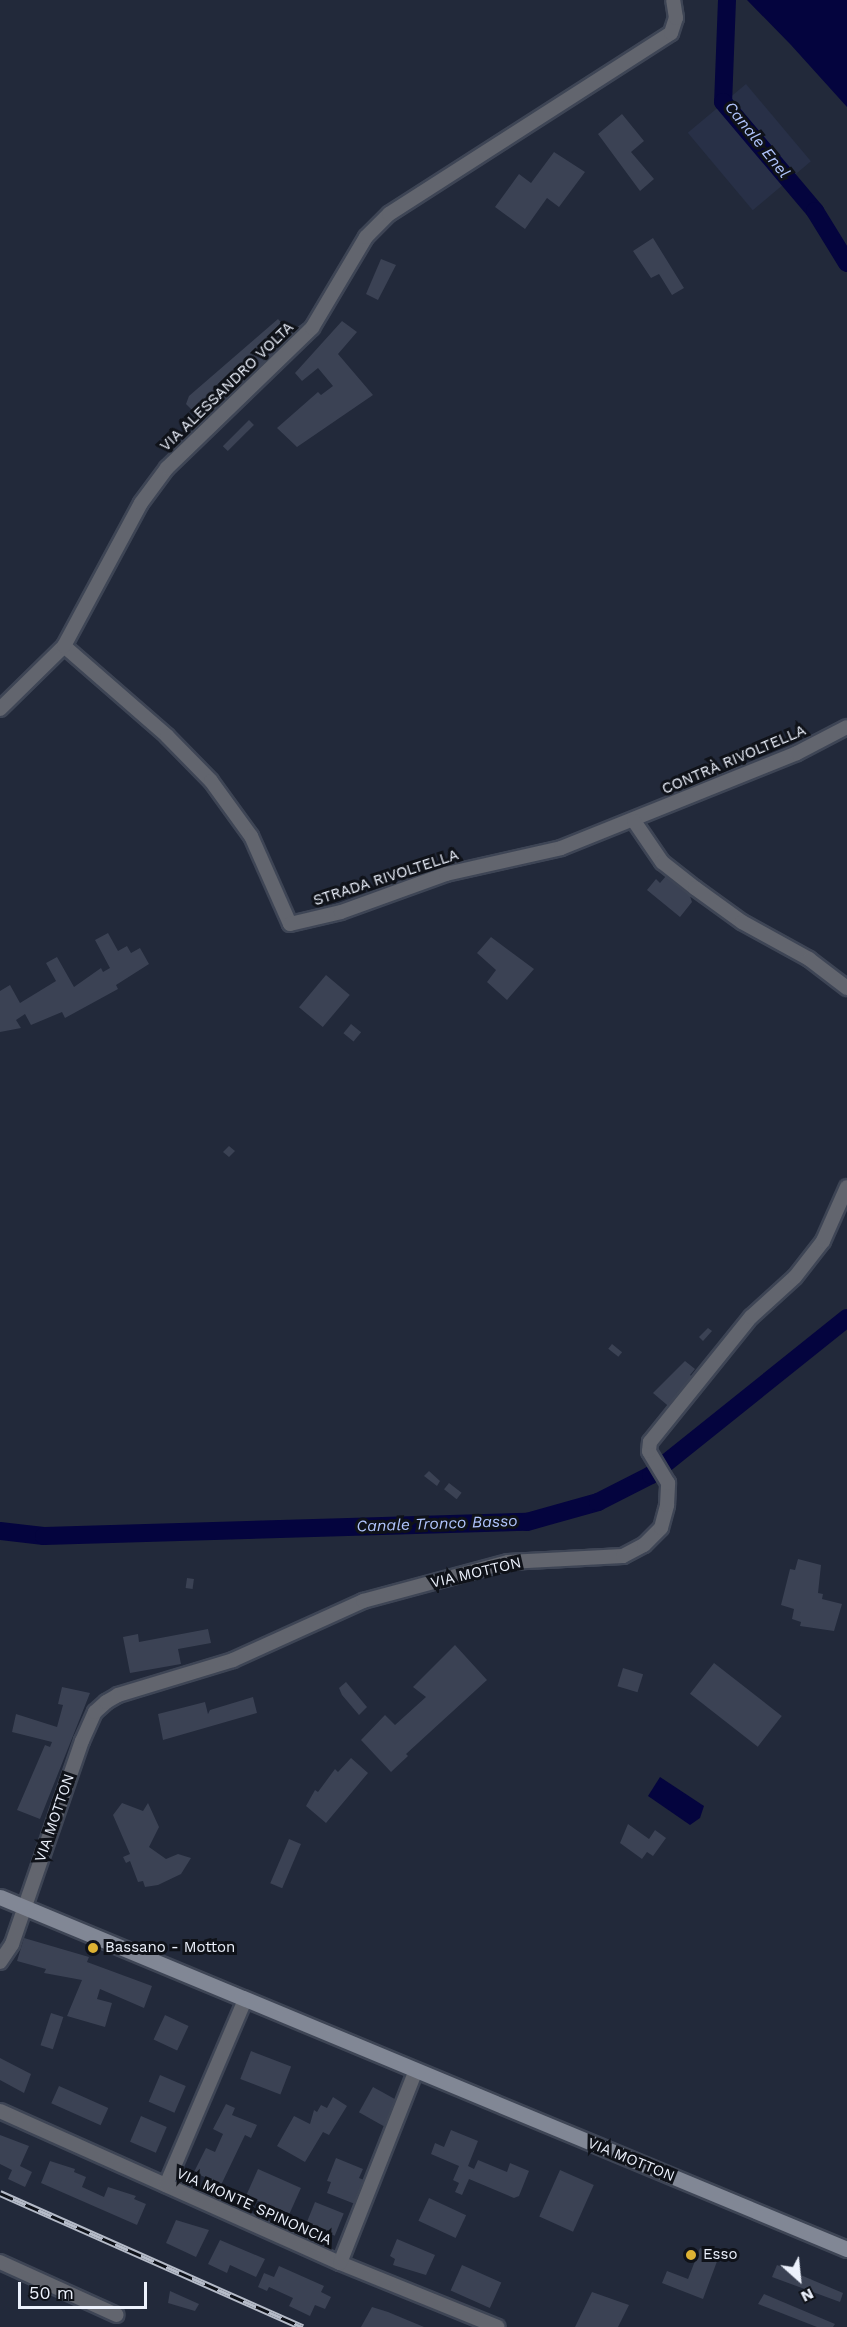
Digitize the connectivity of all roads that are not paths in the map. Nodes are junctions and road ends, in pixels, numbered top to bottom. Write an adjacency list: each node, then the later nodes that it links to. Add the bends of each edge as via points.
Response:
1 (673, 0): 2 (street, VIA ALESSANDRO VOLTA, via 676,18 670,33 381,222 345,269 312,328 167,468 141,503)
2 (64, 646): 3 (street, VIA ALESSANDRO VOLTA); 5 (street, STRADA RIVOLTELLA, via 167,736 211,782 251,836 290,924 341,912 446,874 561,848)
3 (0, 709)
4 (847, 728): 5 (street, CONTRÀ RIVOLTELLA)
5 (634, 821): 6 (street, via 662,862 742,922 809,959)
6 (847, 988)
7 (847, 1186): 9 (street, VIA MOTTON, via 823,1242 795,1277 751,1317 656,1433 649,1451 668,1484 661,1528 644,1545 623,1556 508,1562 363,1601 233,1660 106,1702 95,1712 82,1741)
8 (0, 1897): 9 (main road, VIA MOTTON)
9 (25, 1905): 10 (street, via 12,1944); 11 (main road, VIA MOTTON)
10 (0, 1962)
11 (245, 2000): 12 (main road, VIA MOTTON); 14 (street)
12 (416, 2070): 15 (main road, VIA MOTTON); 17 (street)
13 (0, 2111): 14 (street, VIA MONTE SPINONCIA)
14 (166, 2186): 17 (street, VIA MONTE SPINONCIA)
15 (847, 2249)
16 (0, 2262): 18 (street)
17 (340, 2263): 19 (street, VIA MONTE SPINONCIA)
18 (117, 2315)
19 (498, 2327)

